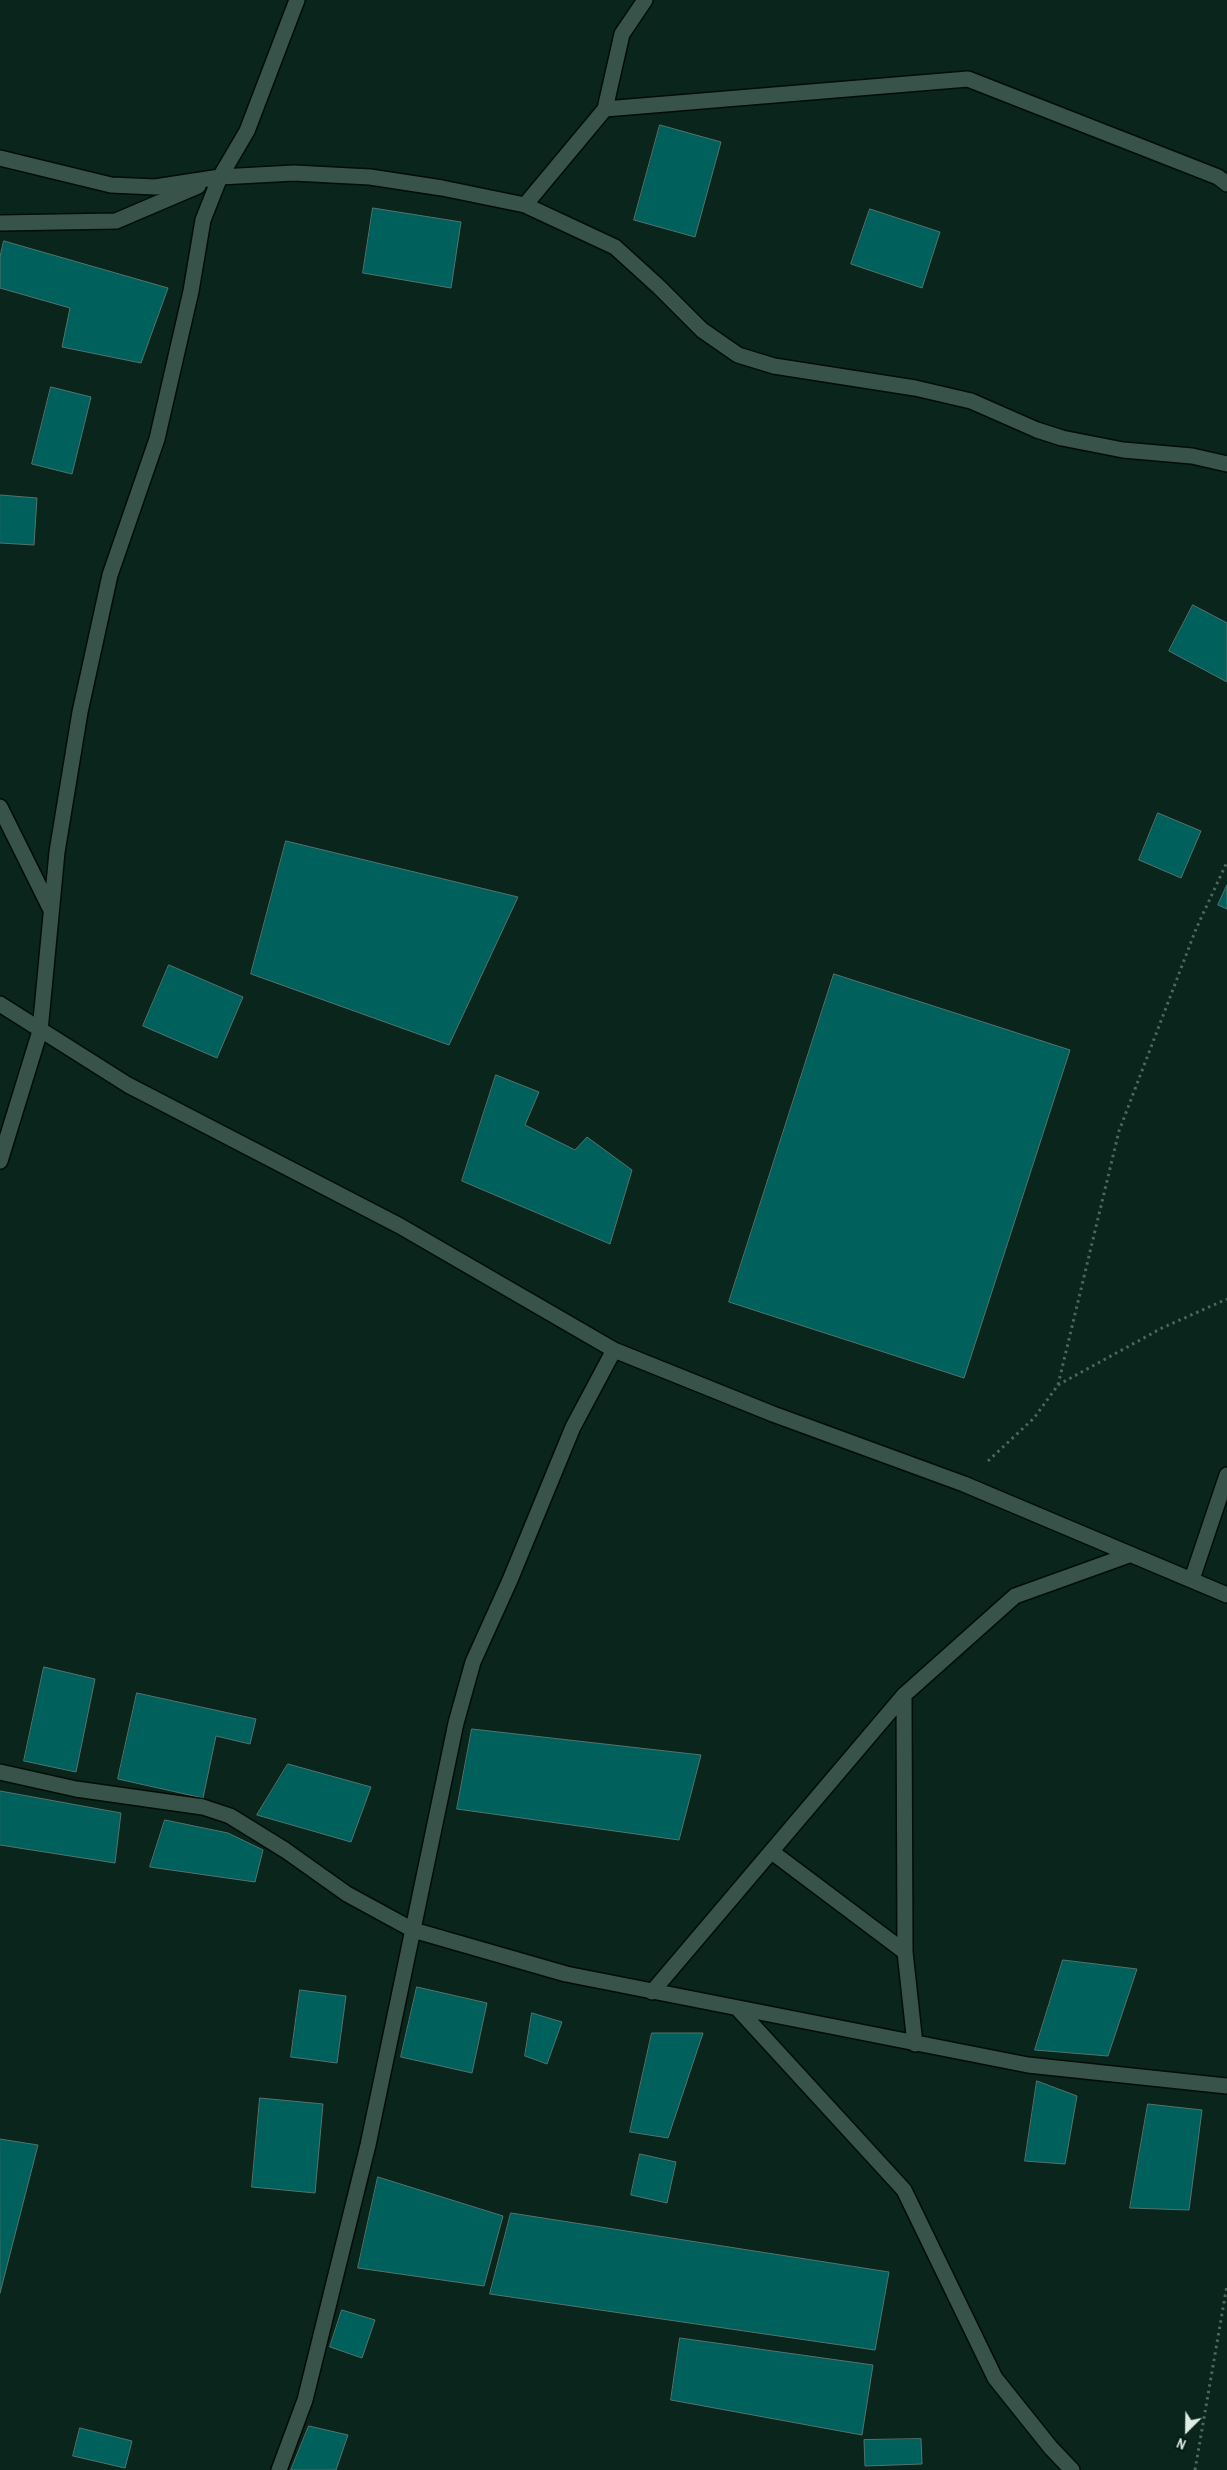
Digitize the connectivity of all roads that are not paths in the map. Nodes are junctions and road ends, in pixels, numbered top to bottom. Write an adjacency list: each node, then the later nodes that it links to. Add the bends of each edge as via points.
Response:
1 (297, 0): 5 (street, via 247,131)
2 (645, 0): 3 (street, via 622,34)
3 (605, 109): 6 (street, via 968,78 1218,177); 7 (street)
4 (0, 158): 5 (street, via 111,185 155,187)
5 (220, 177): 7 (street, via 294,173 370,177); 8 (street, via 116,221); 11 (street, via 203,220 191,291 157,439 108,585 80,712 56,852)
6 (1227, 184)
7 (525, 205): 9 (street, via 614,247 702,330 738,355 774,366 915,388 971,401 1062,438 1122,450 1192,456)
8 (0, 223)
9 (1227, 464)
10 (0, 807): 11 (street)
11 (51, 910): 13 (street)
12 (0, 1004): 13 (street)
13 (40, 1031): 14 (street); 15 (street, via 128,1085 400,1226)
14 (0, 1161)
15 (614, 1350): 17 (street, via 773,1414 964,1484); 23 (street, via 573,1427 473,1662 456,1723)
16 (1227, 1475): 18 (street)
17 (1129, 1555): 18 (street); 20 (street, via 1015,1596)
18 (1192, 1579): 19 (street)
19 (1227, 1596)
20 (904, 1695): 22 (street); 24 (street)
21 (0, 1772): 23 (street, via 76,1789 202,1807 230,1816 346,1894)
22 (772, 1852): 24 (street); 25 (street)
23 (413, 1930): 25 (street, via 566,1974); 29 (street, via 368,2145 338,2268 305,2400)
24 (905, 1952): 27 (street)
25 (652, 1992): 26 (street)
26 (739, 2010): 27 (street); 30 (street, via 904,2190 996,2378)
27 (915, 2044): 28 (street, via 1028,2064)
28 (1227, 2086)
29 (279, 2470)
30 (1072, 2470)

